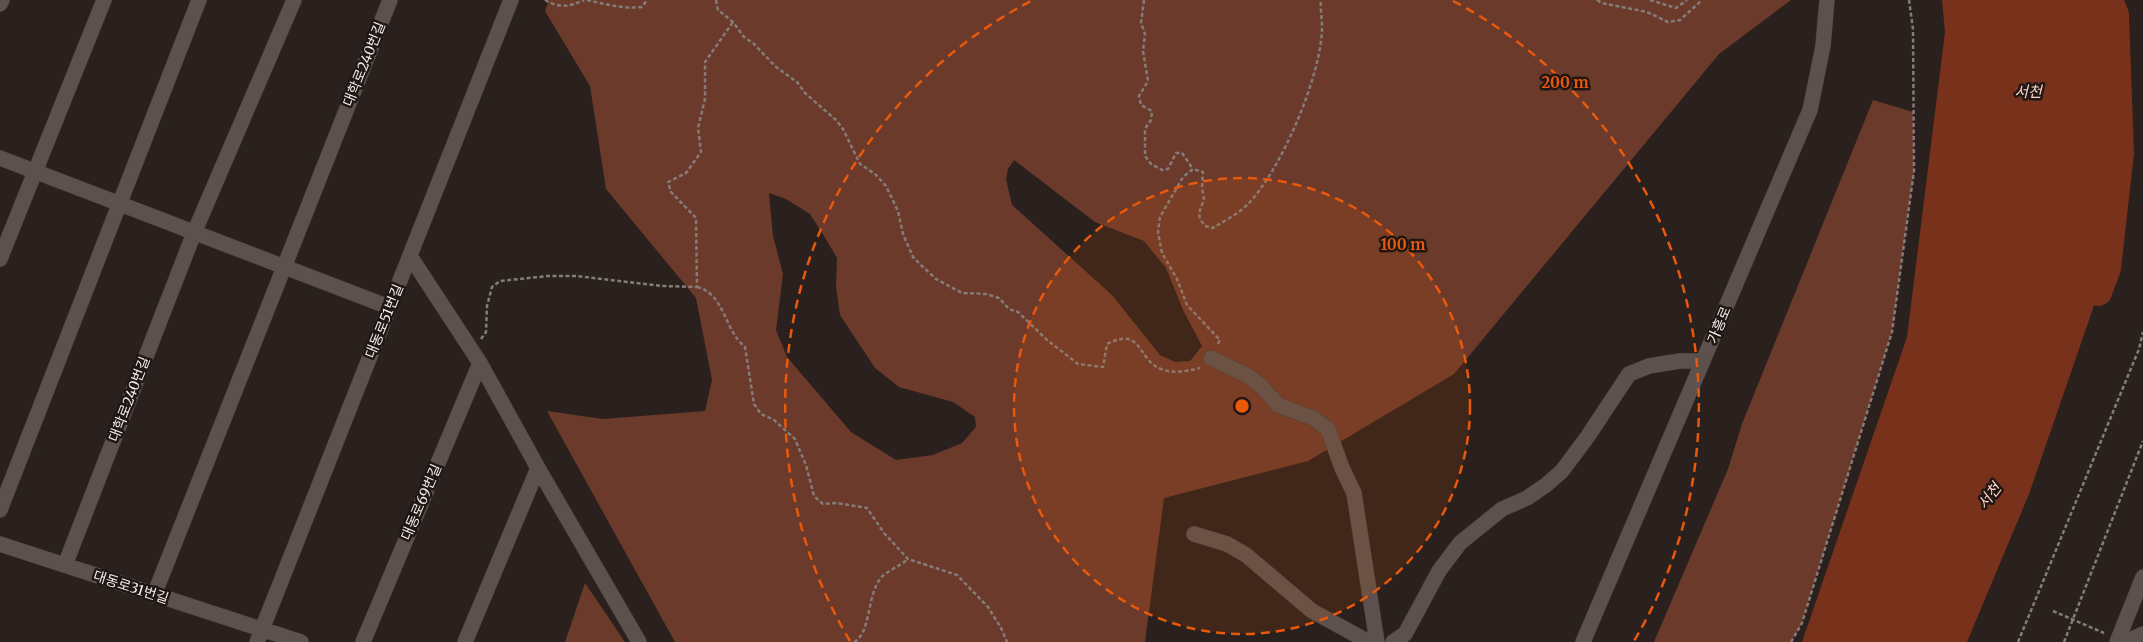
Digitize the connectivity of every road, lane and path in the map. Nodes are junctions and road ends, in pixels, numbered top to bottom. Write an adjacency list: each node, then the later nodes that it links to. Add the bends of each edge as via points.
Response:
1 (2, 0): 19 (street)
2 (104, 0): 23 (street)
3 (199, 0): 24 (street)
4 (294, 0): 25 (street, 대학로240번길)
5 (390, 0): 28 (street, 대학로240번길)
6 (511, 0): 26 (street, 대동로51번길)
7 (545, 0): 8 (path, via 556,6)
8 (585, 0): 9 (path, via 633,8 642,7)
9 (646, 0)
10 (716, 0): 20 (path, via 718,10)
11 (1144, 0): 22 (path, via 1140,23 1145,34 1143,51 1148,81 1139,96 1141,105 1152,111 1145,129 1145,156 1150,164 1162,170 1168,169 1176,153 1182,153)
12 (1320, 0): 22 (path, via 1322,28 1309,89 1280,156 1248,204 1213,228 1205,226 1199,213 1204,199 1203,172)
13 (1597, 0): 16 (path, via 1646,12 1668,22 1680,20)
14 (1650, 0): 15 (path, via 1676,8)
15 (1687, 0)
16 (1702, 0)
17 (1827, 0): 34 (street, 가흥로, via 1823,46 1810,110)
18 (1909, 0): 60 (path, via 1913,29 1914,171 1892,332 1802,623)
19 (0, 4)
20 (733, 22): 29 (path, via 705,62 705,99 698,128 701,152 686,173 668,182 671,192 696,218); 33 (path, via 765,57 797,82 836,120 860,164 886,186 913,257 936,279 962,293 999,298 1078,364 1103,367 1107,344 1118,338 1131,340 1160,369 1180,372 1196,369 1204,367)
21 (0, 158): 23 (street)
22 (1193, 169): 33 (path, via 1183,177 1160,217 1158,232 1162,253 1187,306 1220,340)
23 (36, 171): 24 (street); 27 (street)
24 (119, 202): 25 (street); 38 (street)
25 (194, 233): 28 (street); 42 (street, 대학로240번길)
26 (410, 256): 30 (street, 대동로51번길); 32 (street)
27 (0, 259)
28 (284, 268): 30 (street); 44 (street, 대학로240번길)
29 (697, 287): 32 (path, via 577,276 500,281 492,286 484,337); 41 (path, via 707,289 718,301 737,341 745,347 754,404 761,414 774,420 795,439 814,496 823,504 867,508)
30 (389, 307): 48 (street, 대동로51번길)
31 (2143, 332): 61 (path, via 2139,349)
32 (471, 349): 35 (street)
33 (1211, 358): 57 (street, via 1248,376 1278,405 1313,418 1328,428 1354,492)
34 (1703, 361): 58 (street, via 1680,360 1629,374 1562,471 1527,498 1502,508 1460,543 1439,571 1405,634); 59 (street, 가흥로)
35 (480, 363): 37 (street); 51 (street, 대동로69번길)
36 (2143, 441): 46 (path)
37 (538, 468): 52 (street); 53 (street)
38 (0, 510)
39 (1194, 534): 56 (street, via 1227,544 1246,555 1312,611)
40 (0, 544): 42 (street, 대동로31번길)
41 (908, 559): 54 (path, via 880,578 869,603 865,629); 55 (path, via 957,574 988,607)
42 (65, 565): 44 (street, 대동로31번길)
43 (2143, 577): 49 (street)
44 (154, 595): 48 (street, 대동로31번길)
45 (2053, 610): 46 (path)
46 (2072, 619): 49 (path); 62 (path)
47 (2143, 634): 49 (street)
48 (259, 636): 50 (street)
49 (2120, 641)
50 (301, 642)
51 (363, 642)
52 (465, 642)
53 (639, 642)
54 (854, 642)
55 (1007, 642)
56 (1368, 642)
57 (1377, 642)
58 (1393, 642)
59 (1583, 642)
60 (1791, 642)
61 (2018, 642)
62 (2064, 642)

